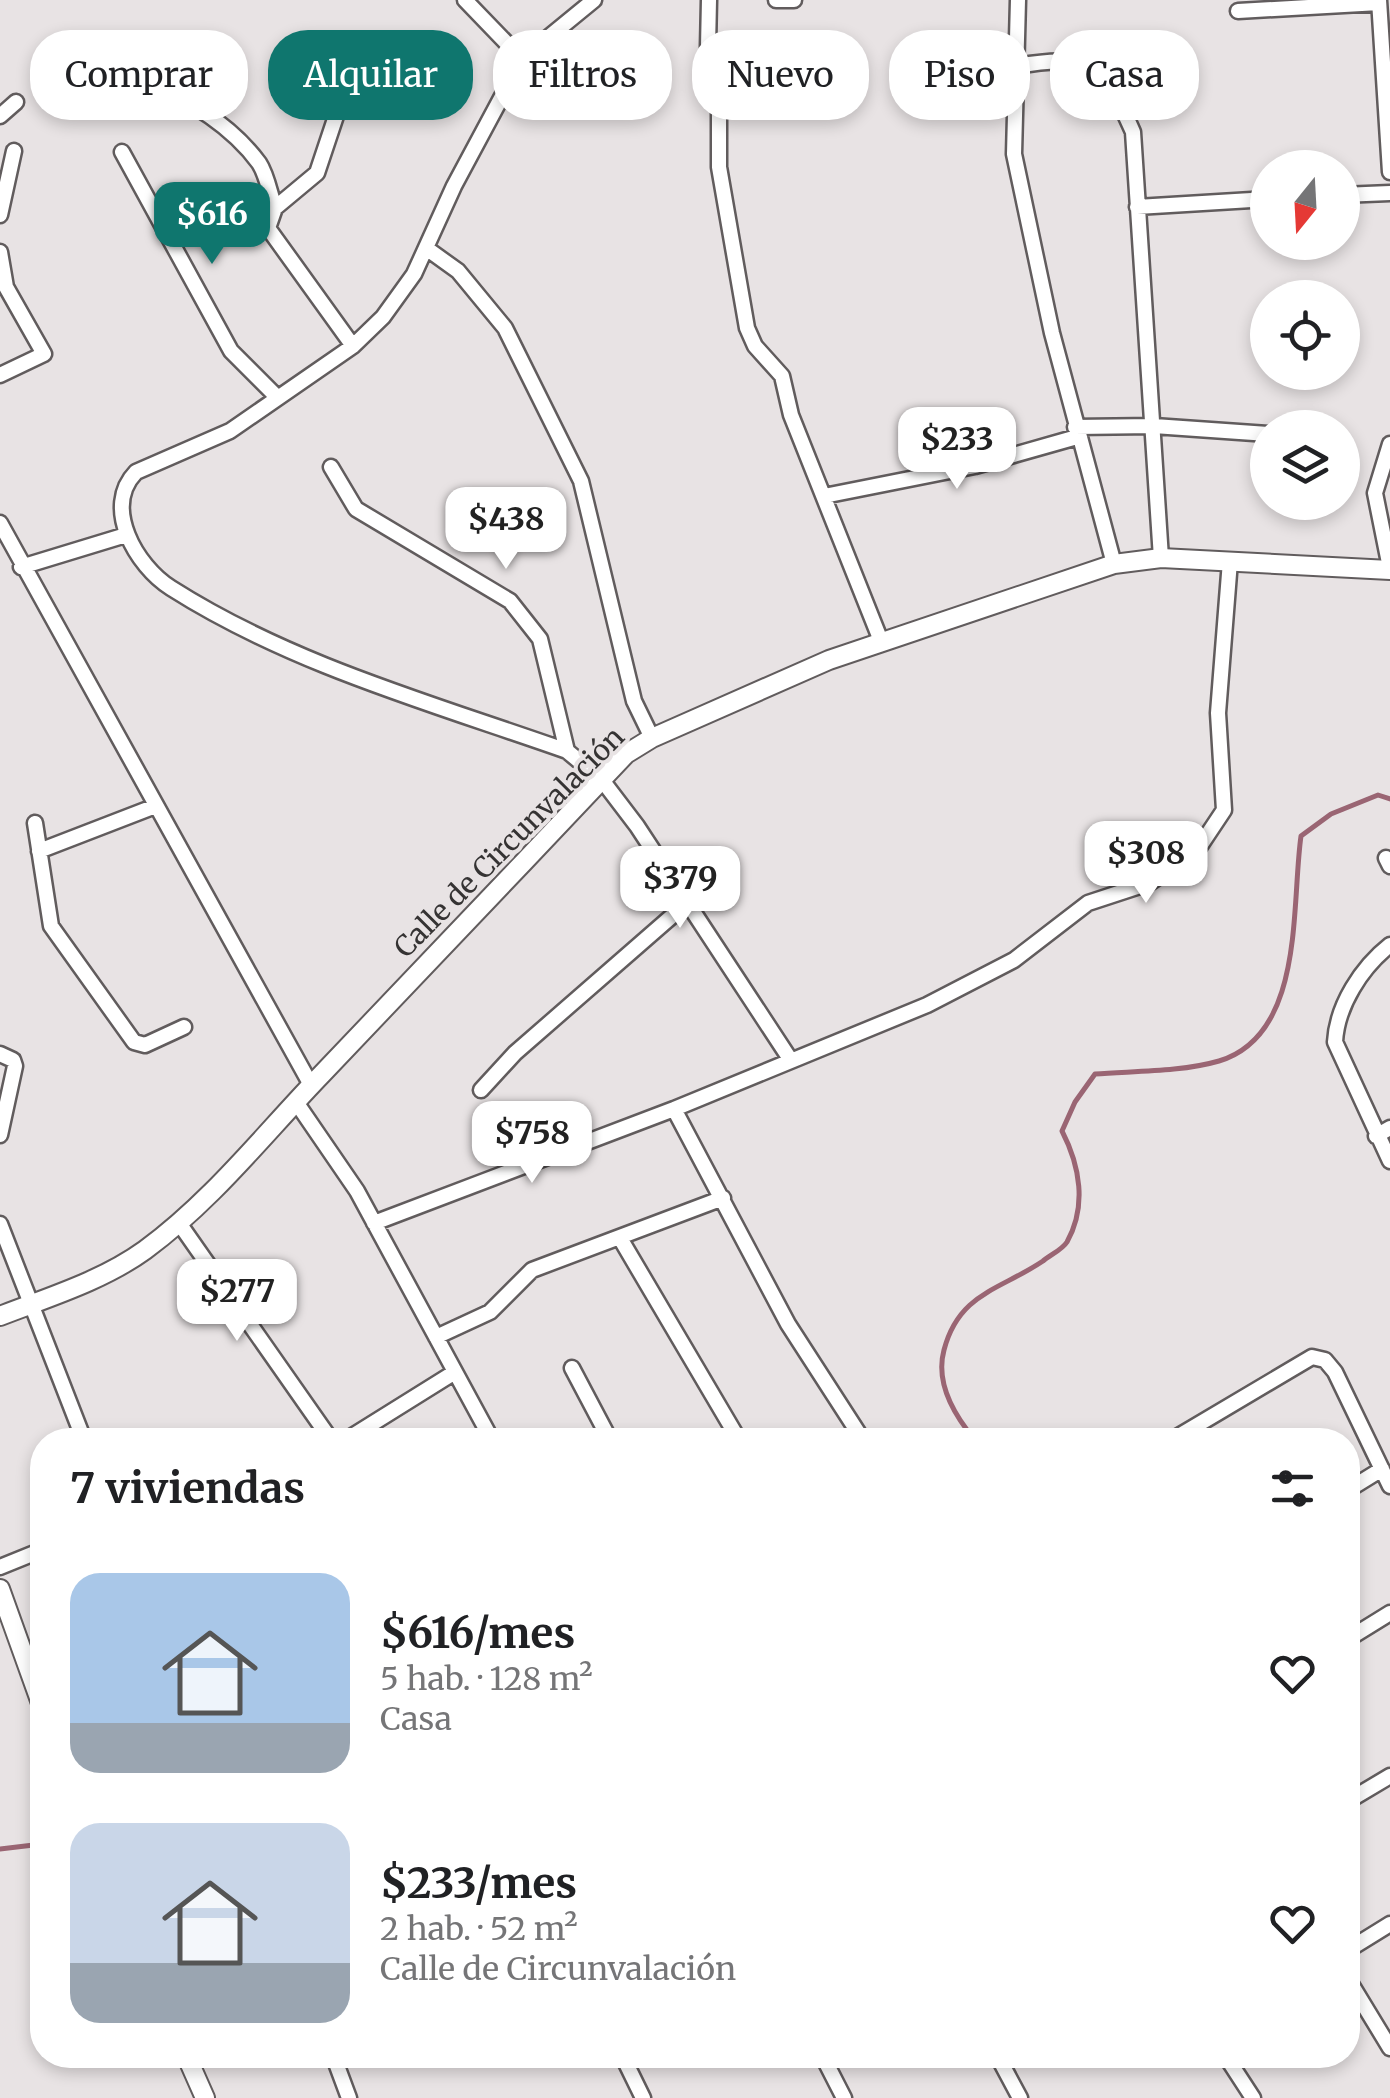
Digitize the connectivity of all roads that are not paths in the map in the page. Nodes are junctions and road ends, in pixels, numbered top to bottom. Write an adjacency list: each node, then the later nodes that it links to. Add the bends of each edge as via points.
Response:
1 (465, 0): 11 (street)
2 (568, 0): 10 (street)
3 (594, 0): 10 (street)
4 (709, 0): 40 (street, via 719,167 748,328 782,376)
5 (776, 0): 6 (street)
6 (794, 0)
7 (1018, 0): 13 (street)
8 (1379, 2): 9 (street); 23 (street)
9 (1238, 11)
10 (568, 18): 12 (street)
11 (494, 30)
12 (555, 30)
13 (1018, 30)
14 (1030, 64): 27 (street, via 1061,58 1088,64 1111,84 1132,132)
15 (16, 102): 16 (street)
16 (0, 116)
17 (493, 116): 30 (street)
18 (213, 120): 28 (street, via 261,165)
19 (335, 120): 28 (street, via 317,173)
20 (1016, 120): 36 (street, via 1014,154)
21 (14, 151): 29 (street)
22 (122, 152): 34 (street, via 231,351)
23 (1390, 172)
24 (1390, 192): 25 (street)
25 (1360, 194)
26 (1250, 201): 27 (street)
27 (1138, 207): 35 (street)
28 (275, 208): 32 (street, via 268,228)
29 (0, 215)
30 (426, 248): 32 (street, via 384,317); 49 (street, via 458,271 505,328 581,481 634,701)
31 (0, 252): 33 (street, via 6,287 44,354)
32 (353, 346): 34 (street)
33 (0, 375)
34 (278, 398): 42 (street, via 230,432 136,472 121,504)
35 (1154, 426): 36 (street); 37 (street); 43 (street)
36 (1076, 432): 40 (street, via 975,466); 45 (street)
37 (1250, 433)
38 (1390, 444): 47 (street, via 1375,500)
39 (331, 467): 50 (street, via 356,510 510,600 540,638)
40 (824, 496): 48 (street)
41 (0, 523): 46 (street)
42 (126, 535): 46 (street); 50 (street, via 170,588 303,657)
43 (1161, 558): 44 (street, Calle de Circunvalación); 45 (street, Calle de Circunvalación)
44 (1230, 562): 47 (street, Calle de Circunvalación); 59 (street, via 1218,712 1224,810 1196,852 1149,883 1088,903 1014,960 927,1005)
45 (1114, 564): 48 (street, Calle de Circunvalación)
46 (21, 567): 52 (street)
47 (1390, 569)
48 (881, 641): 49 (street, Calle de Circunvalación)
49 (652, 738): 51 (street, Calle de Circunvalación)
50 (567, 751): 51 (street)
51 (602, 780): 55 (street); 60 (street, Calle de Circunvalación)
52 (153, 807): 54 (street); 60 (street)
53 (35, 822): 54 (street)
54 (39, 852): 57 (street, via 51,926 134,1042 146,1045)
55 (688, 903): 59 (street); 61 (street)
56 (1390, 945): 64 (street, via 1362,972 1336,1027 1338,1055)
57 (184, 1026)
58 (0, 1054): 65 (street, via 15,1066)
59 (790, 1059): 63 (street)
60 (311, 1086): 62 (street, Calle de Circunvalación)
61 (481, 1090)
62 (296, 1102): 68 (street, Calle de Circunvalación, via 237,1170); 69 (street)
63 (674, 1109): 67 (street); 69 (street)
64 (1383, 1132): 66 (street)
65 (0, 1136)
66 (1390, 1162)
67 (723, 1198): 71 (street); 83 (street, via 788,1324)
68 (178, 1223): 72 (street, Calle de Circunvalación, via 98,1277); 78 (street)
69 (374, 1223): 74 (street)
70 (0, 1224): 72 (street)
71 (620, 1238): 74 (street, via 532,1270 490,1312); 82 (street)
72 (32, 1303): 73 (street, Calle de Circunvalación); 77 (street)
73 (0, 1316)
74 (436, 1337): 76 (street)
75 (572, 1368): 81 (street)
76 (455, 1372): 79 (street); 80 (street)
77 (79, 1428)
78 (322, 1428)
79 (365, 1428)
80 (485, 1428)
81 (604, 1428)
82 (732, 1428)
83 (855, 1428)
84 (1192, 1428): 85 (street, via 1312,1357 1325,1360)
85 (1382, 1469): 86 (street); 87 (street)
86 (1360, 1483)
87 (1390, 1486)
88 (30, 1555): 89 (street)
89 (0, 1567)
90 (0, 1590): 93 (street)
91 (1390, 1613): 92 (street)
92 (1360, 1631)
93 (30, 1673)
94 (1390, 1776): 95 (street)
95 (1360, 1794)
96 (1390, 1924): 97 (street)
97 (1360, 1943)
98 (1360, 1999): 99 (street)
99 (1390, 2048)
100 (192, 2068): 106 (street)
101 (338, 2068): 107 (street)
102 (628, 2068): 108 (street)
103 (829, 2068): 109 (street)
104 (1004, 2068): 110 (street)
105 (1233, 2068): 111 (street)
106 (205, 2098)
107 (349, 2098)
108 (643, 2098)
109 (844, 2098)
110 (1020, 2098)
111 (1252, 2098)

